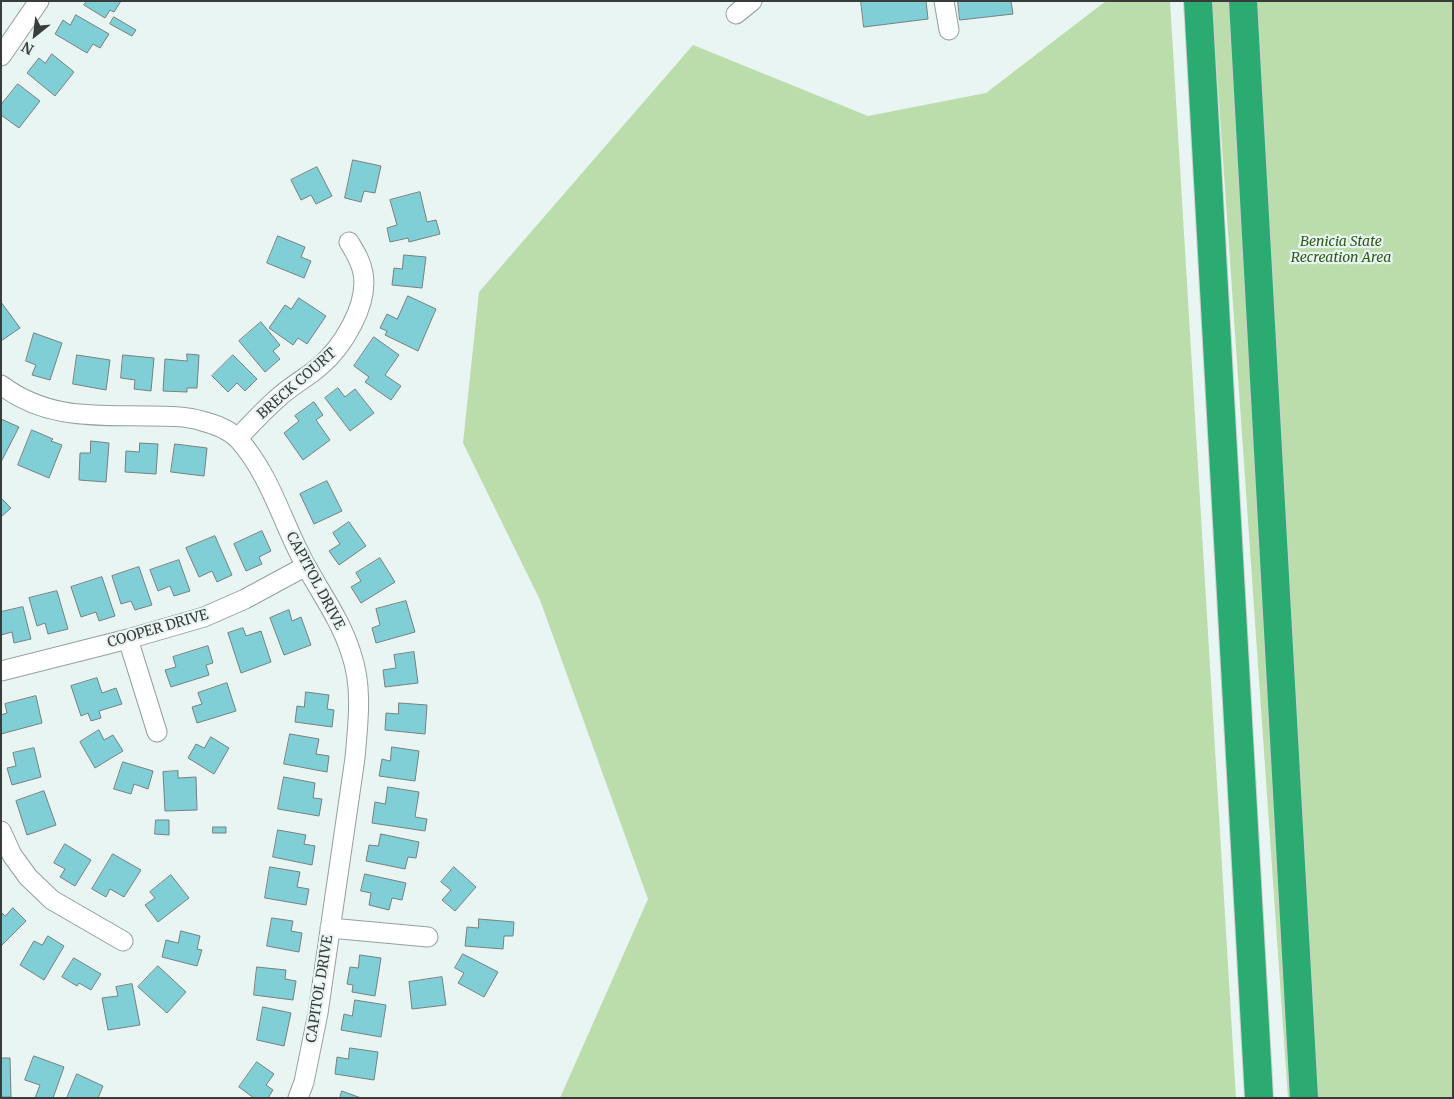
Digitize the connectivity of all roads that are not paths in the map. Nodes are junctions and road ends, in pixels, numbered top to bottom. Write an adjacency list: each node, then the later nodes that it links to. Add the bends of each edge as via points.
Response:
1 (39, 1): 8 (street)
2 (752, 1): 6 (street)
3 (944, 1): 7 (street)
4 (1198, 1): 21 (highway)
5 (1243, 1): 22 (highway)
6 (736, 14)
7 (949, 30)
8 (1, 56)
9 (349, 242): 11 (street, BRECK COURT, via 360,260 364,275 355,320 341,345 320,366 279,397)
10 (1, 386): 11 (street, CAPITOL DRIVE, via 33,404 64,413 201,420)
11 (238, 438): 12 (street, CAPITOL DRIVE, via 270,489)
12 (306, 566): 13 (street, COOPER DRIVE, via 211,614); 17 (street, CAPITOL DRIVE, via 333,609 352,653 358,683 355,758)
13 (128, 639): 14 (street, COOPER DRIVE); 15 (street)
14 (1, 671)
15 (157, 732)
16 (1, 831): 19 (street, via 12,855 28,877 52,900)
17 (330, 928): 18 (street); 20 (street, CAPITOL DRIVE, via 318,1012)
18 (428, 936)
19 (123, 941)
20 (298, 1098)
21 (1258, 1098)
22 (1304, 1098)

